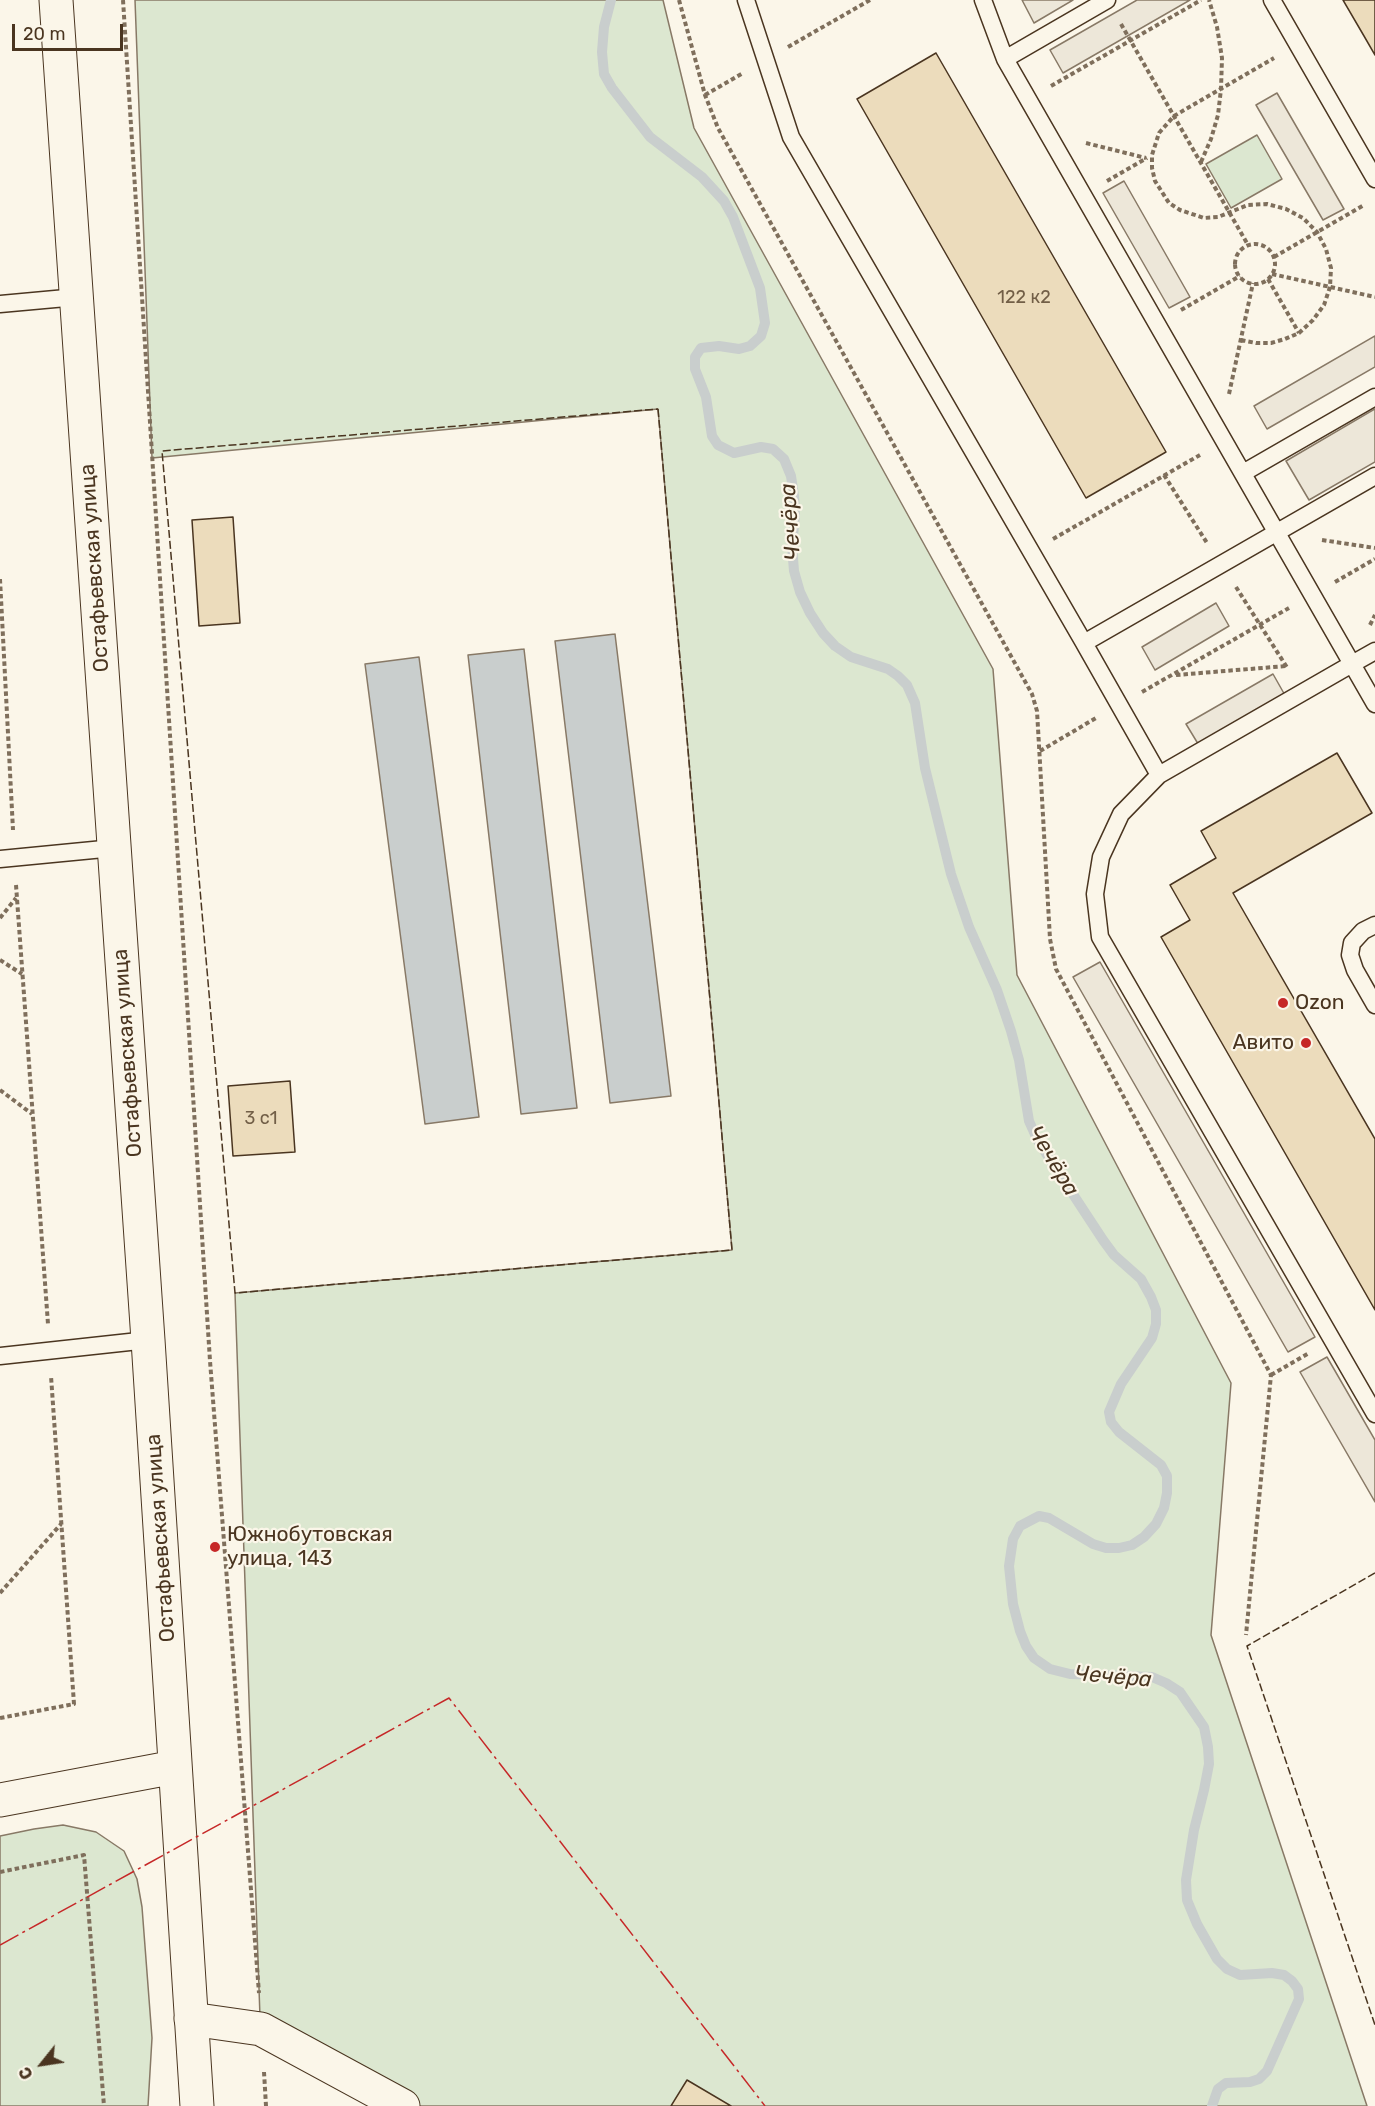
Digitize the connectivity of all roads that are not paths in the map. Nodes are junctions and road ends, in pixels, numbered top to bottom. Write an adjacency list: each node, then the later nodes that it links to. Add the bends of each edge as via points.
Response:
1 (56, 0): 8 (street, Остафьевская улица)
2 (746, 0): 14 (lane, via 791,137)
3 (983, 0): 6 (lane)
4 (1107, 0): 6 (lane)
5 (1272, 0): 7 (lane)
6 (1005, 59): 11 (lane)
7 (1375, 179)
8 (77, 297): 9 (lane); 19 (street, Остафьевская улица)
9 (0, 304)
10 (1375, 397): 11 (lane)
11 (1243, 473): 13 (lane)
12 (1375, 476): 13 (lane)
13 (1277, 532): 14 (lane); 16 (lane)
14 (1084, 643): 18 (lane)
15 (1375, 651): 16 (lane)
16 (1352, 664): 17 (lane); 18 (lane)
17 (1375, 704)
18 (1159, 774): 25 (lane, via 1121,814 1101,857 1095,894 1100,937)
19 (114, 848): 20 (lane); 23 (street, Остафьевская улица)
20 (7, 858)
21 (1375, 925): 22 (lane, via 1352,943 1350,955 1354,970)
22 (1375, 1005)
23 (148, 1340): 24 (lane); 26 (street, Остафьевская улица)
24 (0, 1356)
25 (1375, 1414)
26 (175, 1767): 27 (street); 28 (street, Остафьевская улица)
27 (0, 1800)
28 (191, 2019): 29 (street, Остафьевская улица); 30 (street, via 261,2029)
29 (197, 2106)
30 (403, 2106)

